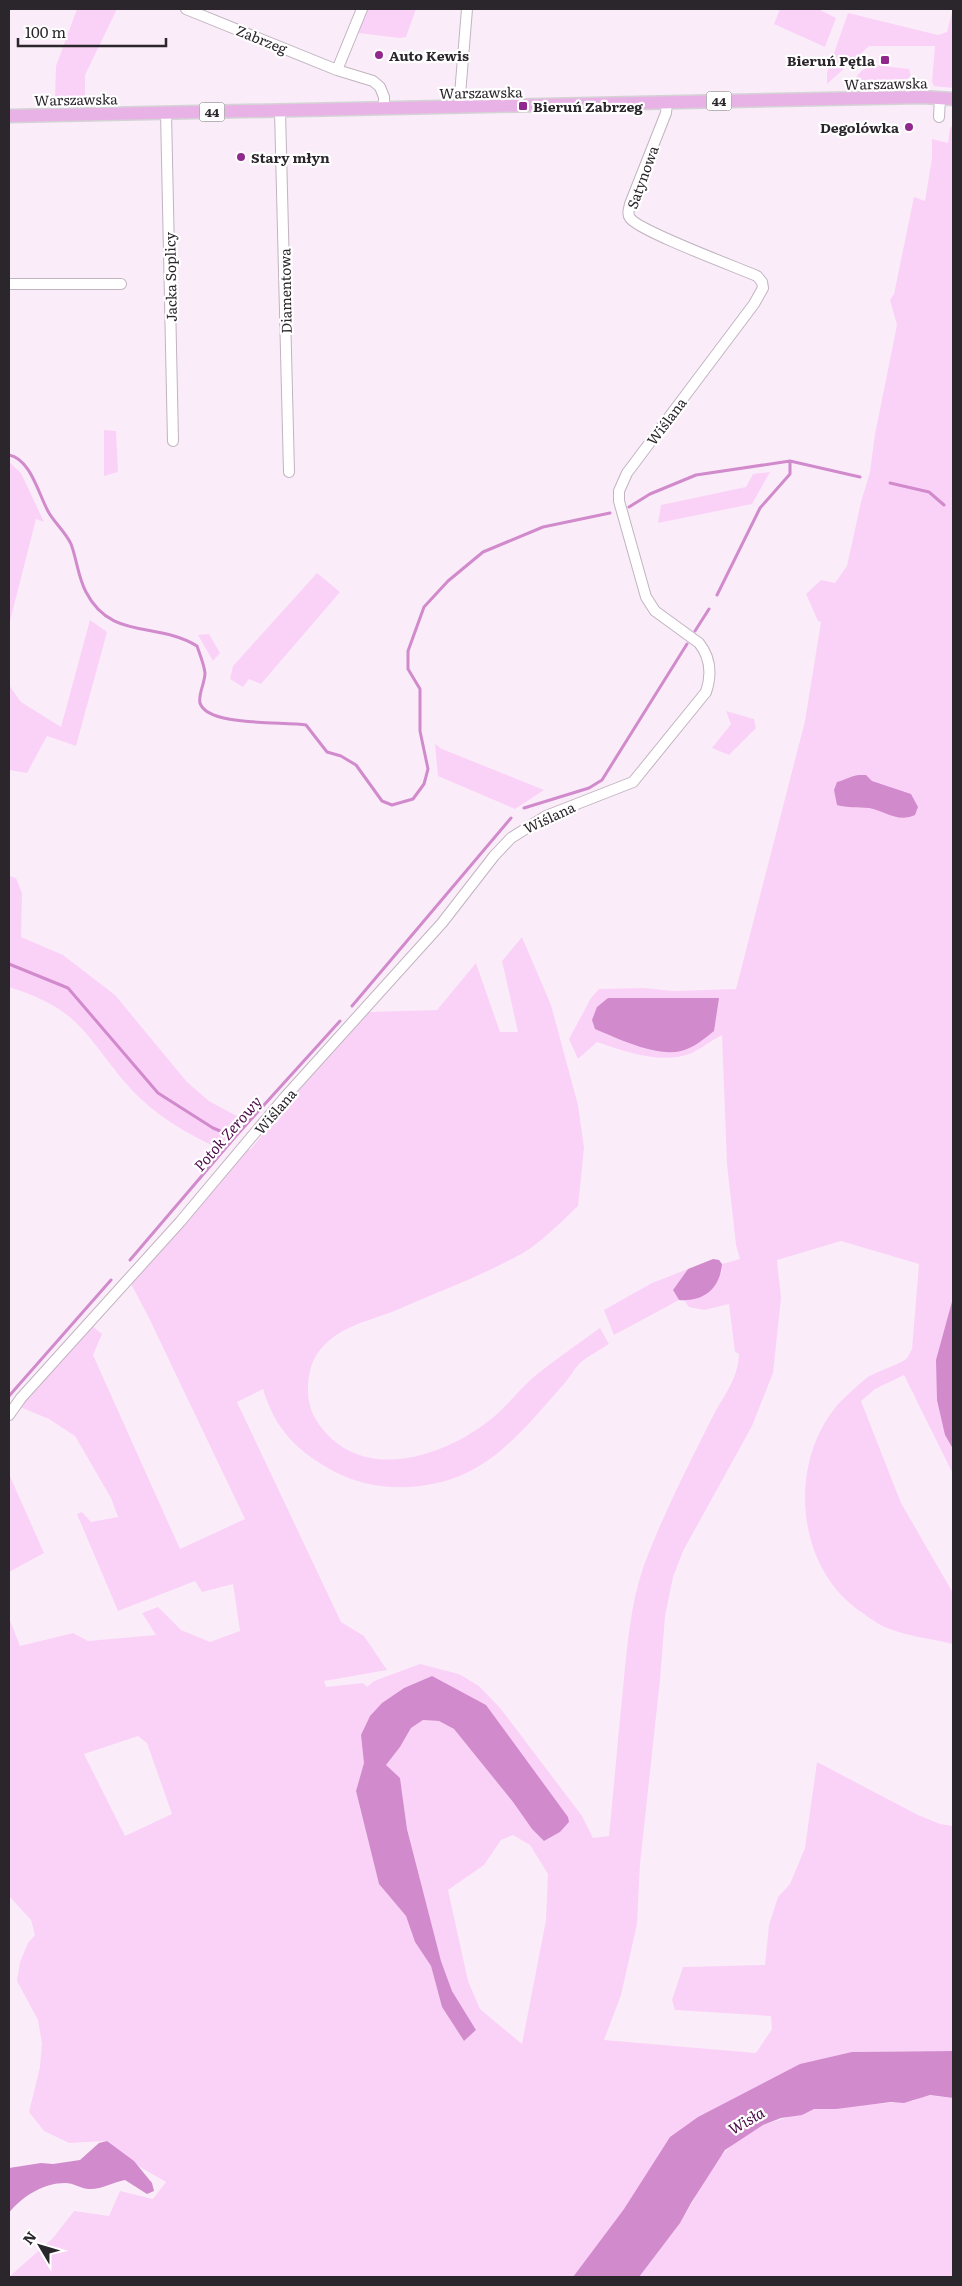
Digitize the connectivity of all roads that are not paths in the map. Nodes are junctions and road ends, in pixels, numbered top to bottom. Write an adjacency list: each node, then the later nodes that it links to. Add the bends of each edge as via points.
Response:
1 (186, 9): 4 (street, Zabrzeg)
2 (362, 9): 4 (street)
3 (467, 9): 8 (street)
4 (338, 70): 9 (street, Zabrzeg, via 373,81 380,87)
5 (940, 98): 6 (main road, Warszawska / 44); 7 (main road, Warszawska / 44); 13 (street)
6 (953, 99)
7 (667, 102): 8 (main road, Warszawska / 44); 14 (street, Satynowa, via 666,113 628,212 631,220 650,232)
8 (459, 107): 9 (main road, Warszawska / 44)
9 (384, 108): 10 (main road, Warszawska / 44)
10 (280, 111): 11 (main road, Warszawska / 44); 18 (street, Diamentowa)
11 (166, 112): 12 (main road, Warszawska / 44); 17 (street, Jacka Soplicy)
12 (9, 116)
13 (939, 117)
14 (688, 247): 19 (street, Wiślana, via 756,276 763,288 627,474 619,491 619,501 646,597 655,611 699,643 707,656 710,674 706,692 633,782 546,816 511,838 442,923 285,1097 180,1222)
15 (9, 284): 16 (street)
16 (121, 284)
17 (173, 441)
18 (289, 472)
19 (9, 1415)

